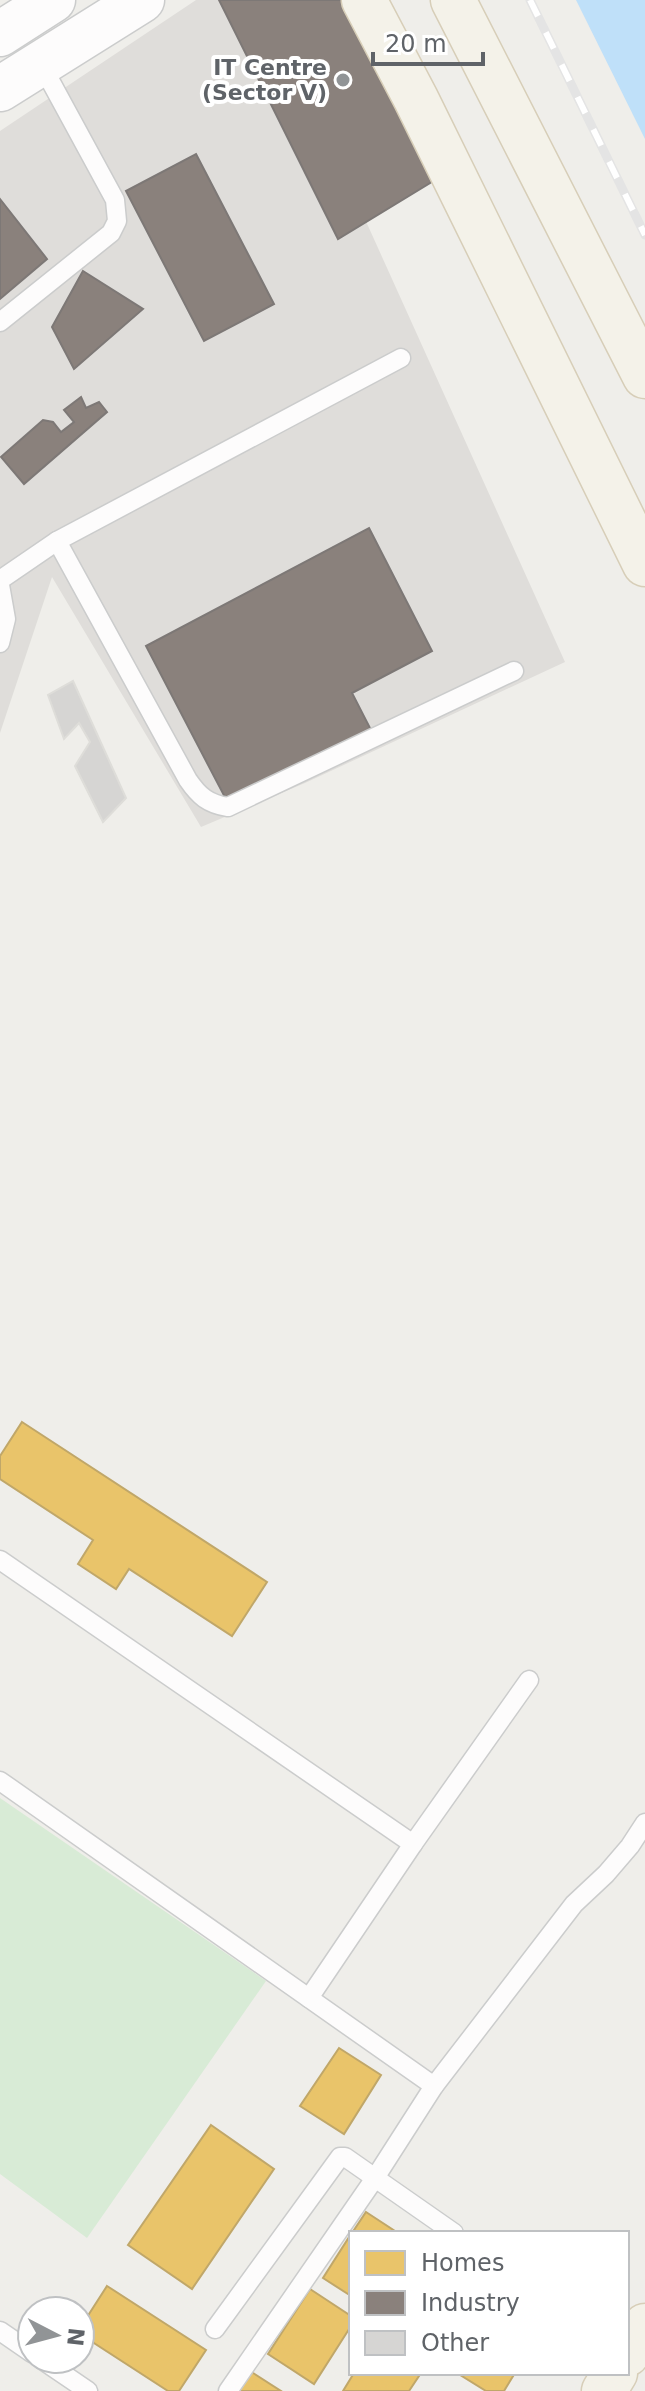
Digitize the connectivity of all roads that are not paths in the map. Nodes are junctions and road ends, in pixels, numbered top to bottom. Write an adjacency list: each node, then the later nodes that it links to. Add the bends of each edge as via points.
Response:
1 (53, 0): 5 (street)
2 (142, 0): 6 (street)
3 (364, 0): 12 (main road)
4 (453, 0): 10 (main road)
5 (0, 34)
6 (40, 62): 7 (street); 8 (lane, via 115,200 117,221 111,233)
7 (0, 89)
8 (0, 322)
9 (401, 358): 11 (lane)
10 (645, 376)
11 (57, 541): 13 (lane); 15 (lane, via 188,780 212,804 228,807)
12 (645, 564)
13 (0, 582): 14 (lane, via 6,619)
14 (0, 643)
15 (514, 671)
16 (0, 1560): 20 (lane)
17 (529, 1680): 20 (lane)
18 (0, 1781): 21 (lane)
19 (645, 1823): 22 (lane, via 606,1874 574,1904)
20 (413, 1844): 21 (lane)
21 (309, 1998): 22 (lane)
22 (434, 2086): 23 (lane)
23 (375, 2178): 24 (lane); 26 (lane, via 345,2157 337,2160); 30 (lane)
24 (451, 2231)
25 (645, 2326): 27 (main road)
26 (215, 2329)
27 (629, 2351)
28 (64, 2375): 29 (lane)
29 (88, 2391)
30 (228, 2391)

